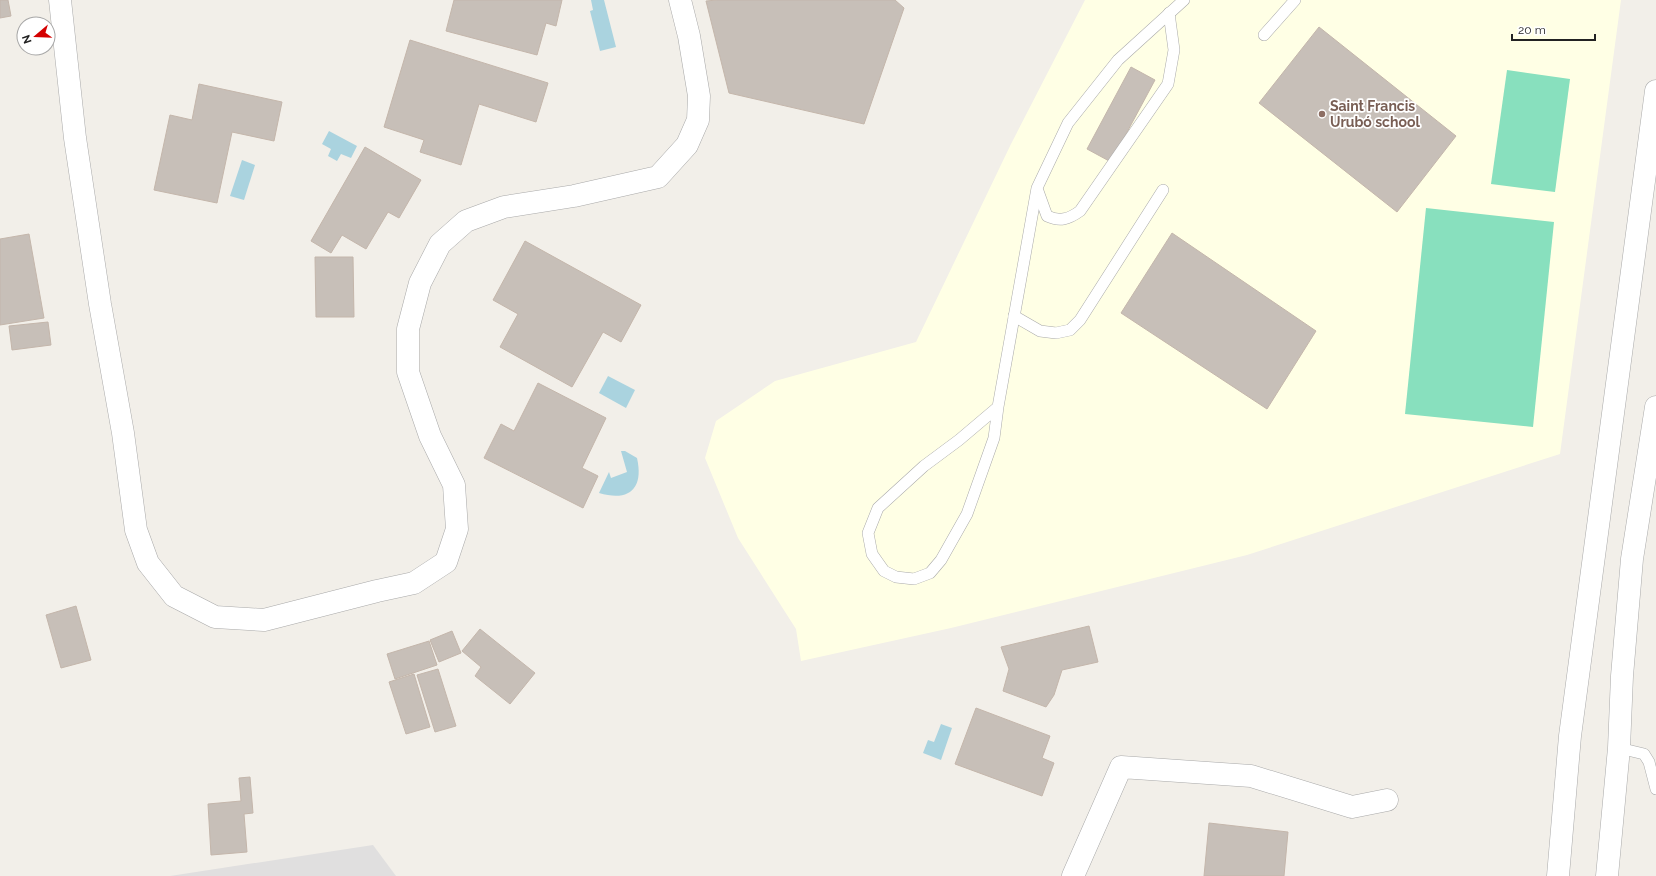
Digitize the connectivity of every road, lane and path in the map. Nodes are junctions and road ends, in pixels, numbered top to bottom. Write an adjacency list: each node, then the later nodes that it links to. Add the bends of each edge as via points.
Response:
1 (60, 0): 2 (street, via 75,138 123,433 136,530 148,563 174,596 216,617 264,620 414,583 446,562 457,529 454,485 430,436 408,372 408,329 420,283 440,244 466,221 504,207 574,196 658,177 687,145 698,120 699,96)
2 (680, 0)
3 (1184, 0): 5 (lane)
4 (1295, 0): 6 (lane)
5 (1169, 14): 8 (lane, via 1118,60 1068,123); 8 (lane, via 1174,50 1168,84 1080,211 1072,218 1057,219 1047,216)
6 (1264, 35)
7 (1656, 91): 17 (street, via 1570,736)
8 (1037, 188): 10 (lane)
9 (1164, 190): 10 (lane, via 1080,320 1070,330 1056,333 1040,332)
10 (1014, 316): 11 (lane)
11 (998, 406): 11 (lane, via 924,466 878,508 868,533 872,554 884,571 896,577 914,579 930,574 941,560 967,514 994,438)
12 (1656, 407): 13 (street, via 1632,559)
13 (1619, 748): 14 (lane, via 1644,754 1649,762); 18 (street)
14 (1656, 789)
15 (1387, 800): 16 (street, via 1352,807 1251,776 1120,767)
16 (1074, 876)
17 (1558, 876)
18 (1607, 876)

